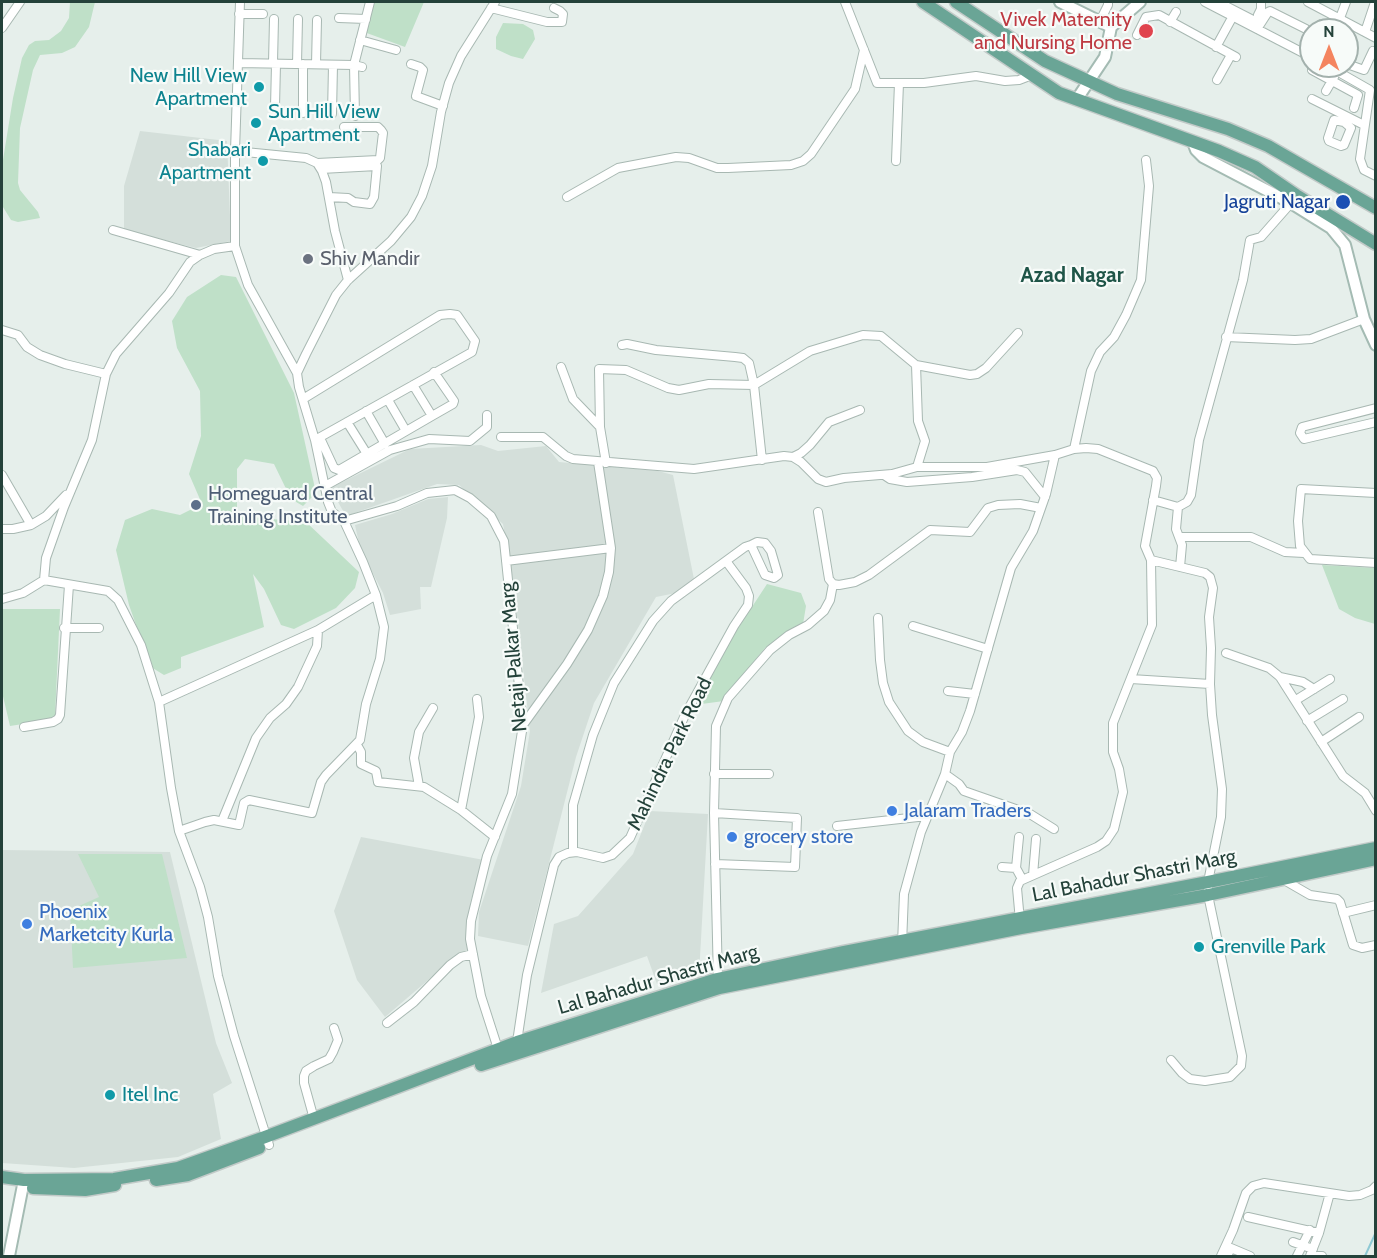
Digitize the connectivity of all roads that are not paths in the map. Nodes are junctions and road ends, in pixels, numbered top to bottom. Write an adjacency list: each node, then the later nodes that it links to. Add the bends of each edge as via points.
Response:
1 (20, 2): 33 (street)
2 (240, 2): 18 (street)
3 (370, 2): 25 (street)
4 (845, 2): 42 (street)
5 (923, 2): 52 (main road)
6 (1060, 2): 28 (street)
7 (1108, 2): 28 (street)
8 (1212, 2): 20 (street); 30 (street)
9 (1261, 2): 30 (street)
10 (1311, 2): 22 (street)
11 (1346, 2): 22 (street)
12 (1375, 2): 36 (street)
13 (964, 4): 57 (main road, via 1045,61)
14 (1137, 4): 26 (street); 32 (street)
15 (493, 5): 16 (street, via 547,22 562,22 563,14); 64 (street, via 461,56)
16 (554, 8)
17 (1176, 12): 29 (street)
18 (239, 14): 19 (street); 44 (street)
19 (263, 14)
20 (1233, 16): 30 (street); 39 (street)
21 (339, 18): 25 (street)
22 (1340, 18)
23 (273, 19): 45 (street)
24 (298, 19): 46 (street)
25 (366, 19): 38 (street)
26 (1142, 19): 29 (street, via 1159,15); 35 (street)
27 (317, 20): 47 (street)
28 (1100, 21): 32 (street)
29 (1170, 22): 39 (street)
30 (1257, 22): 31 (street, via 1270,11); 40 (street)
31 (1299, 26)
32 (1110, 27): 57 (street, via 1105,57)
33 (2, 28)
34 (1359, 29): 36 (street)
35 (1137, 31)
36 (1365, 32): 37 (street)
37 (1376, 38)
38 (360, 40): 41 (street); 50 (street)
39 (1216, 47): 56 (street, via 1233,56)
40 (1299, 49)
41 (396, 50)
42 (864, 50): 59 (street, via 877,83); 80 (street, via 855,88 803,161 791,165 717,168 676,157 618,168)
43 (1373, 51): 51 (street, via 1364,70)
44 (238, 63): 45 (street); 74 (street)
45 (275, 64): 46 (street); 65 (street)
46 (300, 64): 47 (street); 68 (street)
47 (316, 64): 49 (street)
48 (411, 64): 64 (street, via 423,70 416,96)
49 (333, 65): 50 (street); 69 (street)
50 (358, 66): 70 (street)
51 (1359, 70)
52 (1032, 75): 59 (street, via 1005,81 976,76); 62 (main road, via 1059,93)
53 (1327, 78): 58 (street)
54 (1332, 78): 58 (street)
55 (1350, 78): 71 (street, via 1370,90)
56 (1217, 80)
57 (1087, 81): 61 (main road); 62 (street)
58 (1332, 81): 60 (street); 66 (street, via 1358,95)
59 (898, 83): 76 (street)
60 (1326, 91)
61 (1110, 92): 67 (main road); 82 (main road, via 1228,129 1268,146)
62 (1077, 99): 67 (main road)
63 (1312, 99): 71 (street, via 1345,119)
64 (443, 106): 87 (street, via 432,166 411,217)
65 (274, 107)
66 (1354, 108)
67 (1103, 110): 73 (main road)
68 (303, 113)
69 (332, 114)
70 (355, 116)
71 (1364, 125): 78 (street, via 1361,166)
72 (344, 127): 77 (street, via 378,127 383,133 380,158)
73 (1193, 142): 81 (street, via 1203,157); 84 (main road, via 1255,167)
74 (235, 151): 77 (street, via 306,158); 85 (street)
75 (1146, 160): 115 (street, via 1149,186 1141,280 1114,337 1100,352 1091,371)
76 (896, 161)
77 (319, 166): 79 (street); 79 (street, via 377,166 370,204)
78 (1376, 176)
79 (329, 197): 87 (street)
80 (567, 197)
81 (1291, 203): 88 (street, via 1331,228 1346,245); 91 (street, via 1261,237 1250,240)
82 (1376, 208)
83 (114, 230): 86 (street)
84 (1376, 244)
85 (235, 246): 86 (street); 97 (street, via 248,285)
86 (200, 255): 98 (street, via 130,336)
87 (348, 280): 97 (street, via 336,295)
88 (1364, 319): 91 (street, via 1311,339); 93 (street)
89 (2, 330): 98 (street, via 18,335 27,347 40,354)
90 (1018, 333): 94 (street, via 977,374 961,375)
91 (1226, 337): 129 (street, via 1198,440 1191,495)
92 (622, 345): 100 (street, via 743,358 749,363)
93 (1376, 345)
94 (916, 365): 100 (street, via 881,336 863,335 810,351); 121 (street, via 918,421 925,441)
95 (561, 367): 110 (street, via 573,399)
96 (434, 372): 99 (street); 101 (street, via 472,352 475,341 457,315 440,315); 107 (street, via 454,401)
97 (297, 373): 101 (street)
98 (106, 374): 125 (street, via 92,440)
99 (413, 385): 102 (street); 107 (street)
100 (754, 385): 110 (street, via 709,384 679,390 626,370 599,369); 119 (street)
101 (303, 399): 113 (street)
102 (388, 400): 105 (street); 111 (street)
103 (1376, 408): 109 (street, via 1302,427 1300,433 1304,439)
104 (860, 410): 118 (street, via 829,422 810,445)
105 (366, 411): 108 (street); 114 (street)
106 (487, 415): 124 (street, via 487,427 470,441 429,439 408,444)
107 (432, 416): 111 (street)
108 (347, 422): 113 (street); 116 (street)
109 (1376, 422)
110 (600, 428): 120 (street)
111 (406, 432): 114 (street)
112 (501, 437): 120 (street, via 543,436 566,456)
113 (318, 439): 116 (street, via 337,470); 124 (street)
114 (385, 444): 116 (street)
115 (1074, 448): 117 (street); 128 (street, via 1098,449 1153,471 1157,478)
116 (367, 454)
117 (1055, 455): 121 (street, via 987,467); 127 (street)
118 (793, 457): 119 (street); 122 (street, via 821,482)
119 (762, 460): 120 (street, via 694,469)
120 (602, 463): 137 (street)
121 (917, 467): 122 (street)
122 (883, 474): 127 (street, via 907,482 1017,470 1025,472)
123 (2, 476): 133 (street)
124 (325, 486): 132 (street, via 332,512)
125 (70, 491): 133 (street, via 46,516); 144 (street, via 46,558)
126 (1376, 494): 138 (street, via 1301,489 1298,520)
127 (1045, 497): 130 (street)
128 (1153, 500): 129 (street); 139 (street, via 1145,546)
129 (1178, 507): 135 (street, via 1176,529)
130 (1041, 508): 145 (street, via 1012,504 988,508 970,532 930,530 868,575 855,582); 154 (street, via 1033,531 1011,568)
131 (818, 512): 145 (street)
132 (344, 521): 140 (street, Netaji Palkar Marg, via 427,493 455,490 491,516 504,541); 147 (street)
133 (31, 525): 134 (street)
134 (2, 529)
135 (1180, 537): 138 (street, via 1251,537 1285,552); 143 (street)
136 (751, 545): 136 (street, via 765,543 771,551 778,574 774,578 765,575); 141 (street)
137 (611, 548): 140 (street); 170 (street, via 603,596 588,630)
138 (1304, 553): 142 (street, via 1310,559)
139 (1151, 560): 143 (street); 157 (street, via 1152,625)
140 (506, 561): 170 (street, Netaji Palkar Marg)
141 (726, 561): 191 (street, via 671,601 653,621 614,683 573,805); 191 (street, Mahindra Park Road, via 746,588 748,605 685,716 630,838 603,858)
142 (1376, 563)
143 (1180, 567): 159 (street, via 1205,573 1213,588 1209,617)
144 (44, 580): 146 (street); 148 (street, via 23,593)
145 (832, 584): 175 (street, via 824,611 770,650 728,698 716,726)
146 (69, 585): 151 (street); 166 (street, via 108,591 118,600 141,645)
147 (376, 595): 153 (street); 173 (street, via 384,627 380,659)
148 (2, 599)
149 (878, 618): 174 (street, via 883,683 889,702 908,731 923,742)
150 (913, 626): 154 (street)
151 (64, 628): 152 (street); 171 (street, via 58,719)
152 (99, 628)
153 (318, 630): 166 (street); 183 (street, via 317,646 298,687 256,738)
154 (988, 649): 162 (street)
155 (1226, 653): 156 (street, via 1269,668)
156 (1280, 677): 160 (street); 165 (street)
157 (1131, 679): 159 (street); 196 (street, via 1113,723 1113,752 1123,792 1114,829 1106,842)
158 (1330, 679): 160 (street)
159 (1210, 684): 199 (street, via 1222,789 1221,817)
160 (1314, 689): 165 (street)
161 (948, 691): 162 (street)
162 (975, 694): 174 (street, via 962,732)
163 (477, 699): 179 (street, via 479,717)
164 (1343, 699): 169 (street)
165 (1296, 700): 169 (street)
166 (159, 702): 186 (street)
167 (433, 708): 178 (street, via 419,732 414,758)
168 (1359, 717): 172 (street)
169 (1307, 721): 172 (street)
170 (523, 725): 187 (street, Netaji Palkar Marg, via 512,794)
171 (24, 727)
172 (1321, 742): 180 (street, via 1343,776 1365,793)
173 (357, 745): 178 (street, via 361,764 376,771 378,782); 183 (street, via 321,782 312,813 249,800 243,803 239,825)
174 (950, 752): 177 (street)
175 (714, 774): 176 (street); 181 (street)
176 (769, 774)
177 (945, 774): 182 (street); 185 (street, via 964,791 1030,814)
178 (418, 786): 179 (street)
179 (461, 810): 187 (street)
180 (1376, 811)
181 (714, 813): 193 (street); 193 (street, via 797,818 795,867)
182 (927, 816): 184 (street); 206 (street, via 904,894)
183 (222, 821): 186 (street)
184 (837, 825)
185 (1054, 829)
186 (179, 831): 216 (street, via 208,918 218,976)
187 (495, 837): 207 (street, Netaji Palkar Marg, via 471,921)
188 (1019, 837): 195 (street)
189 (1036, 839): 196 (street)
190 (1376, 848): 199 (main road, Lal Bahadur Shastri Marg)
191 (573, 852): 212 (street, via 559,857 554,865 527,975)
192 (1376, 859): 198 (main road, Lal Bahadur Shastri Marg)
193 (715, 864): 208 (street)
194 (1002, 867): 195 (street)
195 (1016, 868): 197 (street)
196 (1033, 875): 197 (street)
197 (1022, 879): 204 (street, via 1017,888)
198 (1284, 880): 200 (main road, Lal Bahadur Shastri Marg); 203 (street, via 1310,895 1336,899)
199 (1208, 882): 200 (street); 201 (main road, Lal Bahadur Shastri Marg)
200 (1208, 895): 201 (main road, Lal Bahadur Shastri Marg); 214 (street, via 1242,1056 1240,1066 1230,1077 1205,1081 1190,1079)
201 (1165, 897): 204 (main road, Lal Bahadur Shastri Marg)
202 (1376, 905): 203 (street)
203 (1343, 913): 205 (street, via 1353,945)
204 (1020, 923): 206 (main road, Lal Bahadur Shastri Marg)
205 (1376, 945)
206 (902, 946): 208 (main road, Lal Bahadur Shastri Marg)
207 (473, 954): 210 (street, via 461,957); 213 (street, Netaji Palkar Marg, via 481,996)
208 (718, 983): 209 (main road, Lal Bahadur Shastri Marg)
209 (610, 1018): 212 (main road, Lal Bahadur Shastri Marg); 213 (main road, Lal Bahadur Shastri Marg)
210 (387, 1023)
211 (334, 1028): 215 (street, via 338,1040 329,1059 306,1071 304,1076)
212 (517, 1042): 213 (main road, Lal Bahadur Shastri Marg)
213 (500, 1054): 215 (main road, Lal Bahadur Shastri Marg); 216 (main road, Lal Bahadur Shastri Marg)
214 (1170, 1060)
215 (314, 1119): 216 (main road, Lal Bahadur Shastri Marg)
216 (267, 1141): 217 (main road, Lal Bahadur Shastri Marg)
217 (186, 1170): 220 (main road, Lal Bahadur Shastri Marg, via 147,1169 114,1179); 220 (main road, Lal Bahadur Shastri Marg, via 86,1190)
218 (2, 1177): 220 (main road, Lal Bahadur Shastri Marg)
219 (2, 1184): 220 (main road, Lal Bahadur Shastri Marg)
220 (24, 1184): 229 (street)
221 (1376, 1186): 222 (street, via 1360,1195)
222 (1330, 1193): 225 (street); 230 (street, via 1264,1183 1253,1186 1246,1193)
223 (1248, 1217): 224 (street)
224 (1310, 1230): 225 (street); 227 (street)
225 (1319, 1233): 228 (street)
226 (1293, 1242): 227 (street)
227 (1302, 1245): 228 (street); 233 (street)
228 (1314, 1254): 234 (street)
229 (9, 1257)
230 (1221, 1257)
231 (1226, 1257): 232 (street, via 1231,1248)
232 (1250, 1257)
233 (1297, 1257)
234 (1322, 1257)

